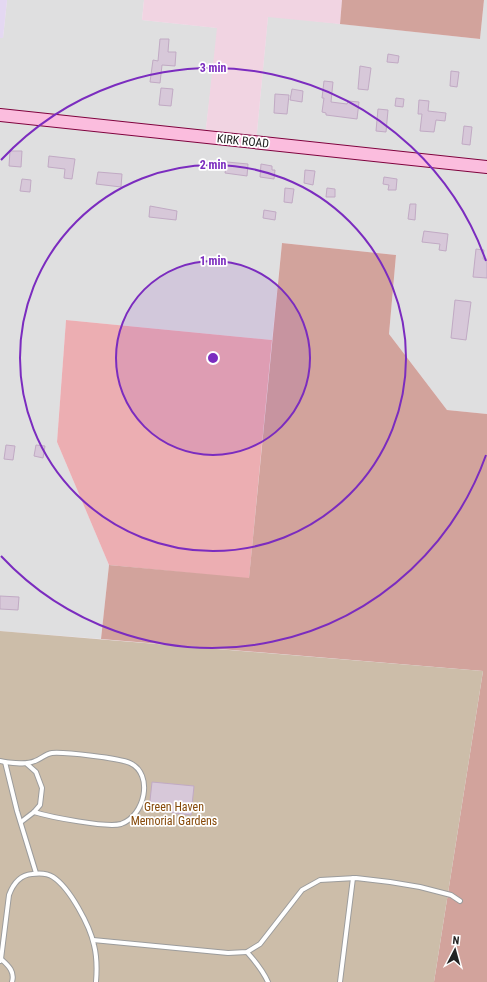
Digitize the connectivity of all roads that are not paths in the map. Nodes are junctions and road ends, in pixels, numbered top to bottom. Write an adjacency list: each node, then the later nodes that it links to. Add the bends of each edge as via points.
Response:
1 (0, 115): 2 (street, KIRK ROAD)
2 (487, 167)
3 (0, 761): 4 (lane)
4 (5, 762): 5 (lane); 7 (lane)
5 (27, 764): 6 (lane, via 36,772 42,788 40,805); 6 (lane, via 50,753 108,758 131,763 142,774 144,785 144,796 139,810 130,821 119,824 60,819)
6 (34, 812): 7 (lane)
7 (21, 822): 8 (lane)
8 (36, 873): 11 (lane, via 53,877 70,894 87,922); 13 (lane, via 20,878 12,885 8,895)
9 (353, 878): 10 (lane, via 420,887 451,895); 12 (lane, via 320,880 302,890 260,944); 17 (lane)
10 (460, 901)
11 (93, 940): 12 (lane, via 228,953); 15 (lane)
12 (247, 952): 16 (lane)
13 (1, 960): 14 (lane, via 9,966)
14 (12, 982)
15 (96, 982)
16 (268, 982)
17 (340, 982)

